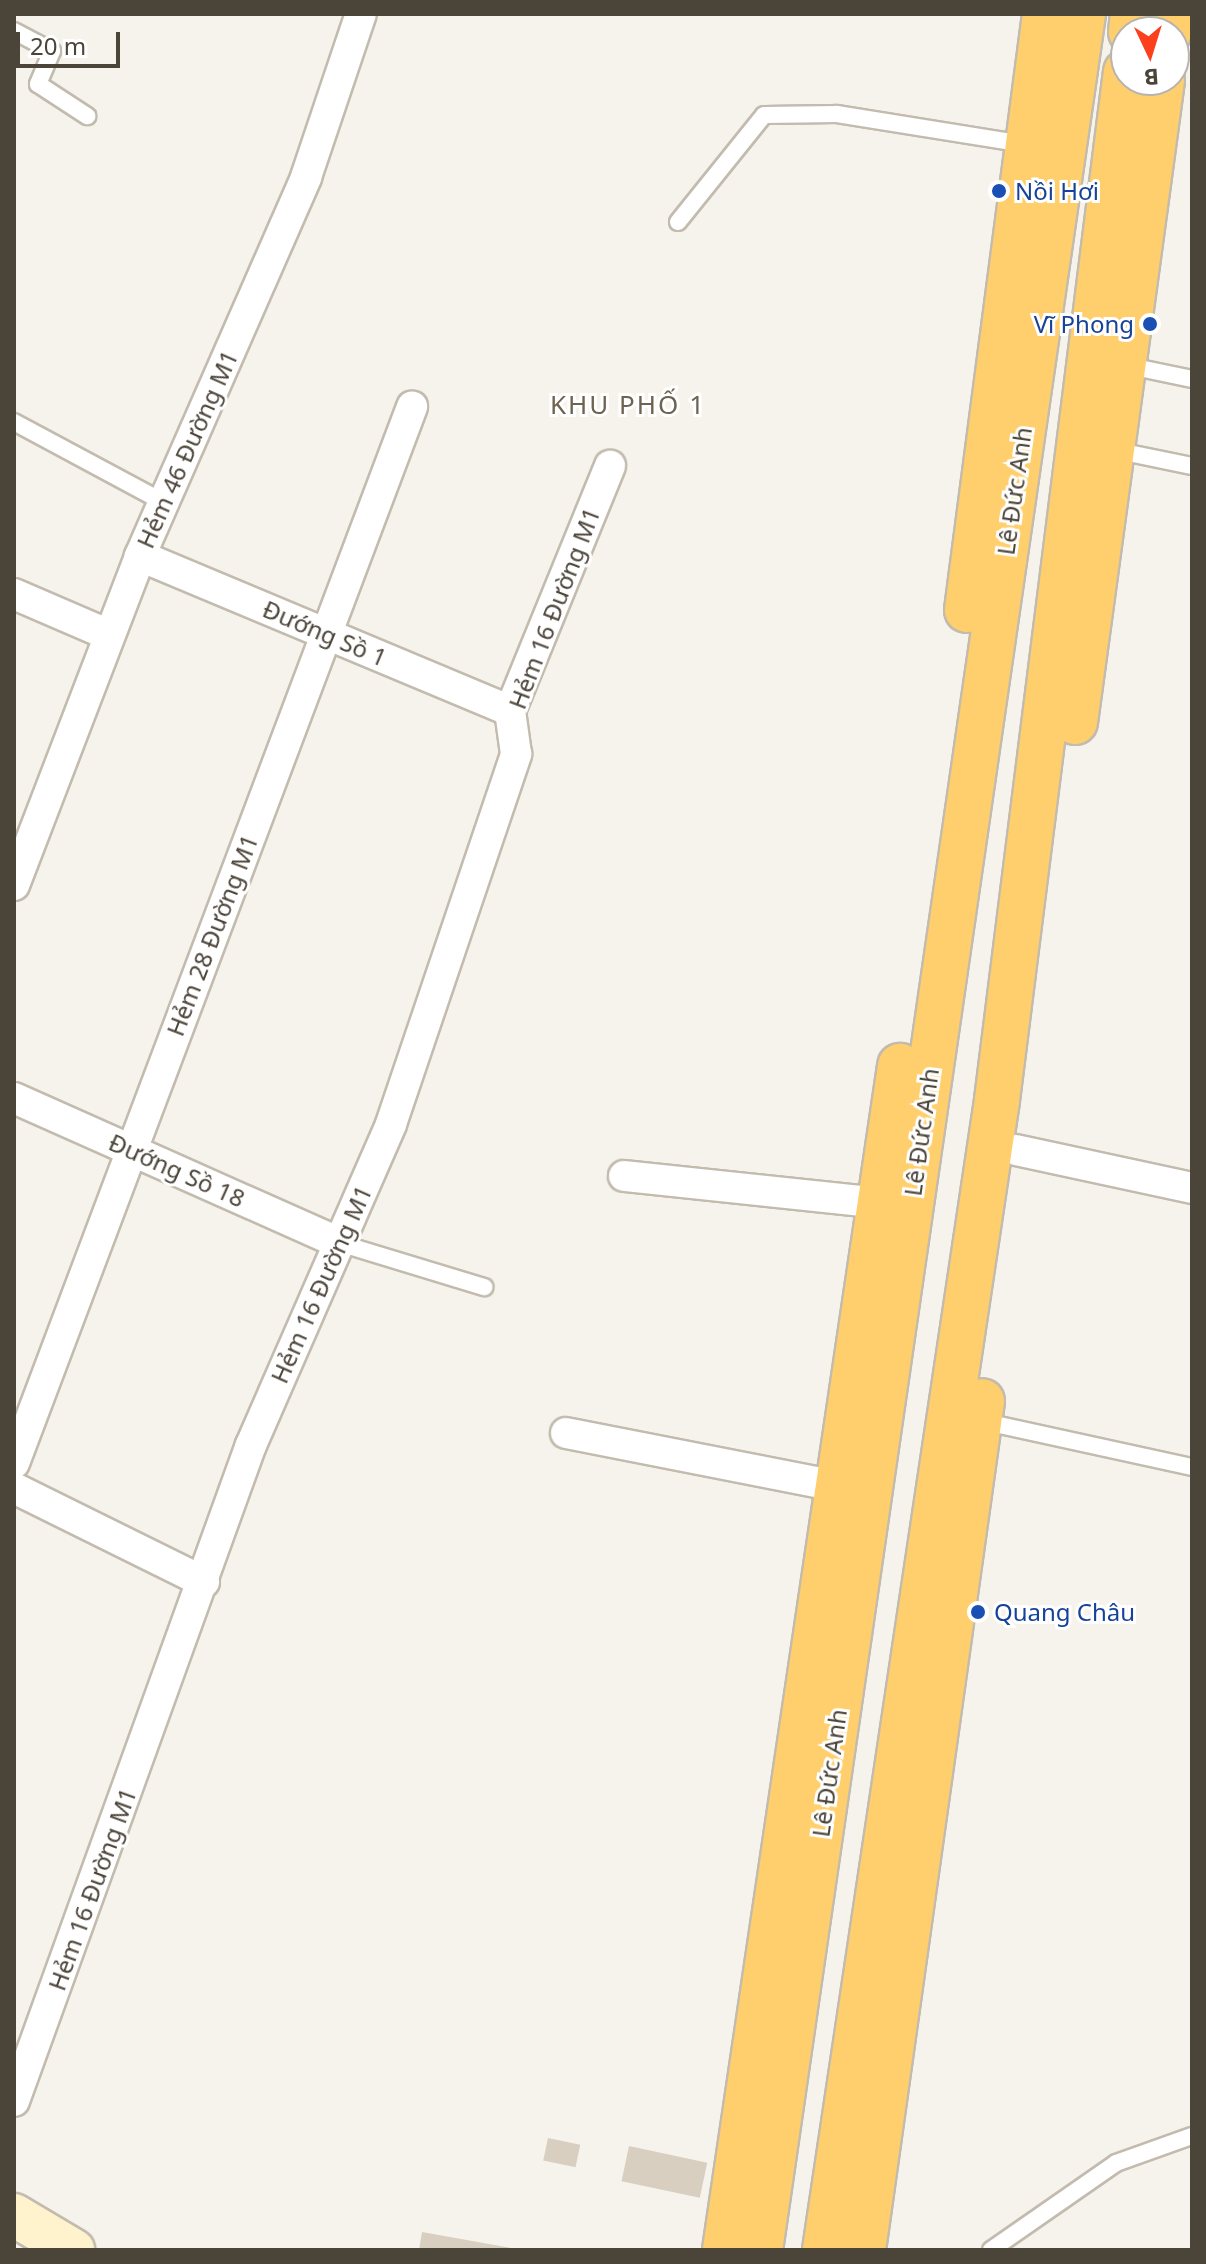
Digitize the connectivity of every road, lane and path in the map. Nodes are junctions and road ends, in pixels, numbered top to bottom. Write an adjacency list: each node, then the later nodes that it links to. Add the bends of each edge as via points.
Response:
1 (361, 14): 17 (street, Hẻm 46 Đường M1, via 306,177)
2 (1045, 14): 8 (highway, Lê Đức Anh)
3 (1083, 14): 45 (highway, Lê Đức Anh)
4 (14, 31): 7 (lane, via 52,51 38,84)
5 (1123, 96): 46 (highway, via 997,1100)
6 (1160, 96): 10 (highway)
7 (87, 116)
8 (1025, 144): 9 (lane, via 837,114 764,115); 30 (highway, Lê Đức Anh, via 952,729)
9 (678, 222)
10 (1123, 364): 11 (lane); 14 (highway)
11 (1192, 379)
12 (412, 407): 20 (street, Hẻm 28 Đường M1)
13 (14, 422): 17 (lane)
14 (1112, 450): 16 (lane); 27 (highway)
15 (610, 466): 22 (street, Hẻm 16 Đường M1)
16 (1192, 466)
17 (165, 503): 18 (street, Hẻm 46 Đường M1)
18 (140, 556): 20 (street, Đướng Sồ 1); 21 (street, Hẻm 46 Đường M1)
19 (14, 594): 21 (street)
20 (325, 634): 22 (street, Đướng Sồ 1); 26 (street, Hẻm 28 Đường M1)
21 (109, 635): 23 (street, Hẻm 46 Đường M1)
22 (510, 711): 31 (street, Hẻm 16 Đường M1, via 516,754 391,1124)
23 (26, 820): 24 (street, Hẻm 46 Đường M1)
24 (14, 885)
25 (14, 1098): 26 (street, Đướng Sồ 18)
26 (132, 1148): 31 (street, Đướng Sồ 18); 35 (street, Hẻm 28 Đường M1)
27 (1016, 1150): 29 (street); 33 (highway)
28 (624, 1176): 30 (street)
29 (1192, 1188)
30 (879, 1203): 37 (highway, Lê Đức Anh)
31 (339, 1243): 32 (lane); 39 (street, Hẻm 16 Đường M1, via 251,1445)
32 (484, 1287)
33 (980, 1421): 36 (lane); 47 (highway)
34 (566, 1433): 37 (street)
35 (14, 1463)
36 (1192, 1467)
37 (837, 1486): 44 (highway, Lê Đức Anh)
38 (14, 1488): 39 (street)
39 (204, 1582): 40 (street, Hẻm 16 Đường M1)
40 (14, 2101)
41 (1192, 2136): 48 (lane, via 1116,2163)
42 (14, 2215): 43 (street)
43 (73, 2250)
44 (725, 2250)
45 (760, 2250)
46 (825, 2250)
47 (863, 2250)
48 (991, 2250)

